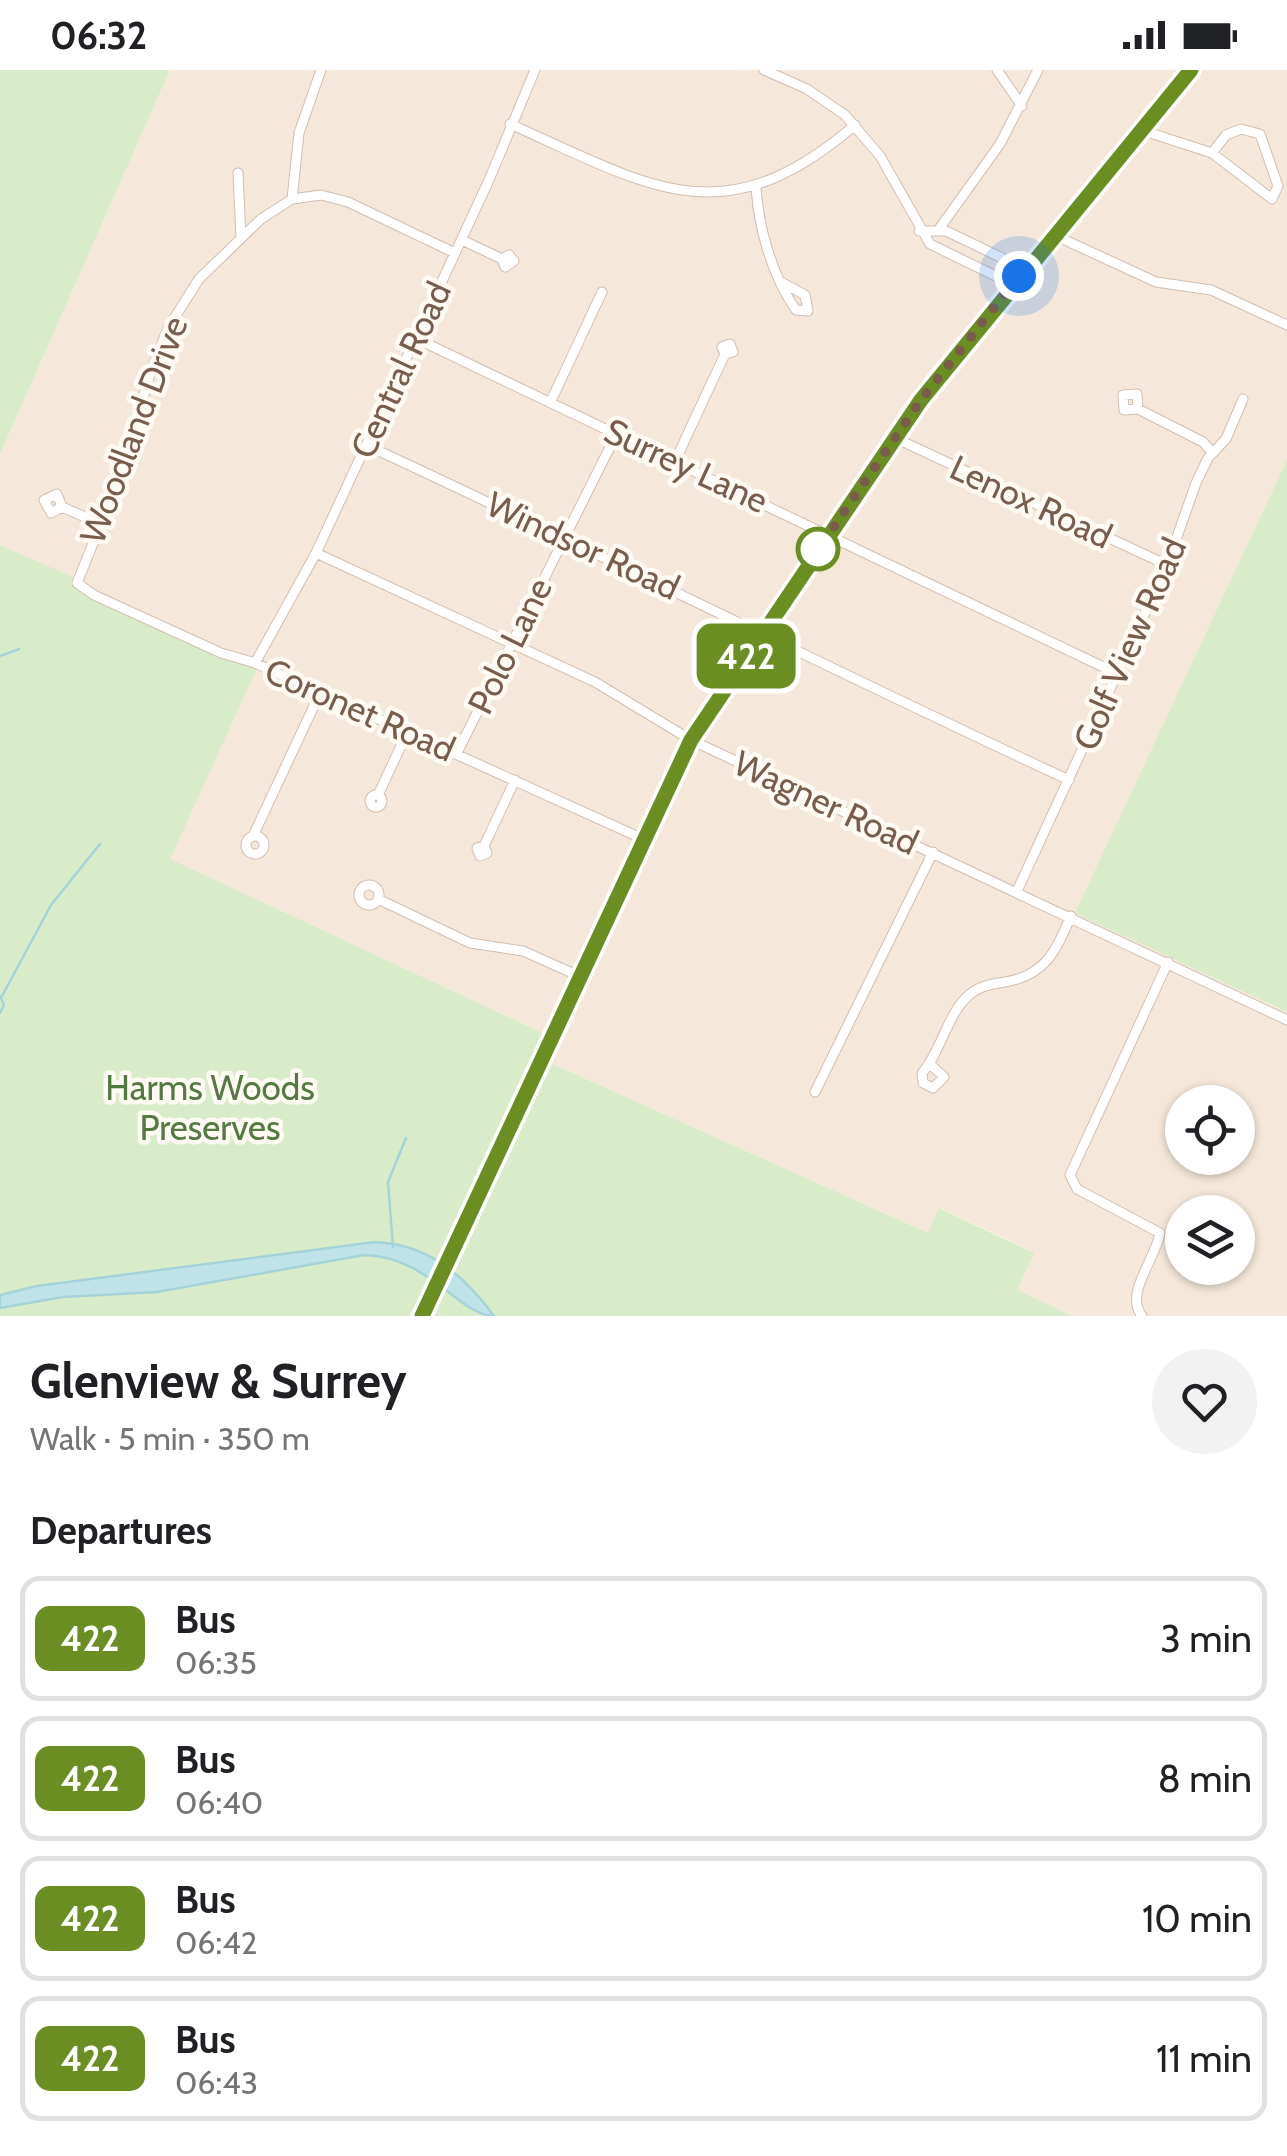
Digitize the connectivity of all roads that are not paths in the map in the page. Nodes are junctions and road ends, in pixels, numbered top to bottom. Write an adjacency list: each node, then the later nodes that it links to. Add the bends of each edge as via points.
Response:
1 (320, 70): 14 (street, via 299,133)
2 (535, 70): 8 (street, Central Road)
3 (764, 70): 9 (street, via 821,96)
4 (997, 70): 7 (street)
5 (1038, 70): 7 (street)
6 (1190, 70): 10 (main road)
7 (1022, 106): 15 (street)
8 (510, 124): 13 (street, via 667,190); 19 (street, Central Road)
9 (855, 125): 13 (street, via 814,158); 16 (street, via 888,168)
10 (1141, 130): 11 (street); 17 (main road)
11 (1212, 153): 11 (street, via 1264,197 1278,194 1256,131 1232,131)
12 (238, 173): 18 (street)
13 (756, 188): 23 (street, via 760,226)
14 (292, 199): 18 (street, Woodland Drive); 20 (street, via 322,195 348,202)
15 (939, 229): 16 (street); 22 (street)
16 (919, 231): 24 (street, via 937,249)
17 (1054, 235): 22 (main road); 26 (street, via 1156,282 1211,290)
18 (240, 237): 38 (street, Woodland Drive, via 199,279 168,328)
19 (462, 240): 20 (street, Central Road); 21 (street)
20 (455, 253): 27 (street, Central Road)
21 (502, 259)
22 (1025, 269): 24 (main road)
23 (781, 282)
24 (1012, 284): 33 (main road)
25 (602, 292): 30 (street)
26 (1287, 325)
27 (415, 338): 30 (street, Surrey Lane); 34 (street, Central Road)
28 (725, 354): 36 (street)
29 (1243, 399): 35 (street, Golf View Road)
30 (552, 401): 32 (street, Surrey Lane)
31 (1138, 409): 35 (street)
32 (616, 433): 36 (street, Surrey Lane); 40 (street, Polo Lane)
33 (894, 438): 39 (main road); 42 (street, Lenox Road)
34 (366, 445): 40 (street, Windsor Road); 41 (street, Central Road)
35 (1213, 453): 42 (street, Golf View Road)
36 (676, 459): 39 (street, Surrey Lane)
37 (62, 507): 38 (street)
38 (101, 524): 43 (street, Woodland Drive)
39 (828, 536): 44 (main road); 47 (street, Surrey Lane)
40 (566, 537): 44 (street, Windsor Road); 45 (street, Polo Lane)
41 (316, 553): 45 (street, Wagner Road); 46 (street, Central Road)
42 (1167, 565): 47 (street, Golf View Road)
43 (77, 583): 46 (street, Coronet Road)
44 (760, 636): 50 (main road); 53 (street, Windsor Road)
45 (510, 643): 50 (street, Wagner Road, via 595,682); 51 (street, Polo Lane)
46 (255, 664): 48 (street, Coronet Road)
47 (1118, 674): 53 (street, Golf View Road)
48 (320, 693): 49 (street, Coronet Road); 55 (street)
49 (407, 733): 51 (street, Coronet Road); 54 (street)
50 (691, 740): 56 (main road); 58 (street, Wagner Road)
51 (458, 752): 52 (street, Coronet Road)
52 (515, 780): 56 (street, Coronet Road); 57 (street)
53 (1068, 780): 59 (street, Golf View Road)
54 (378, 795)
55 (253, 836)
56 (643, 839): 63 (main road)
57 (484, 846)
58 (933, 852): 59 (street, Wagner Road); 66 (street)
59 (1017, 891): 61 (street, Wagner Road)
60 (378, 900): 63 (street, via 478,946 523,951)
61 (1071, 916): 62 (street, Wagner Road); 65 (street, via 1051,960 1038,972 968,996)
62 (1168, 962): 64 (street, Wagner Road); 68 (street, via 1070,1176 1077,1189 1160,1233 1137,1292)
63 (579, 976): 67 (main road)
64 (1287, 1020)
65 (932, 1066)
66 (815, 1092)
67 (422, 1316)
68 (1142, 1316)

